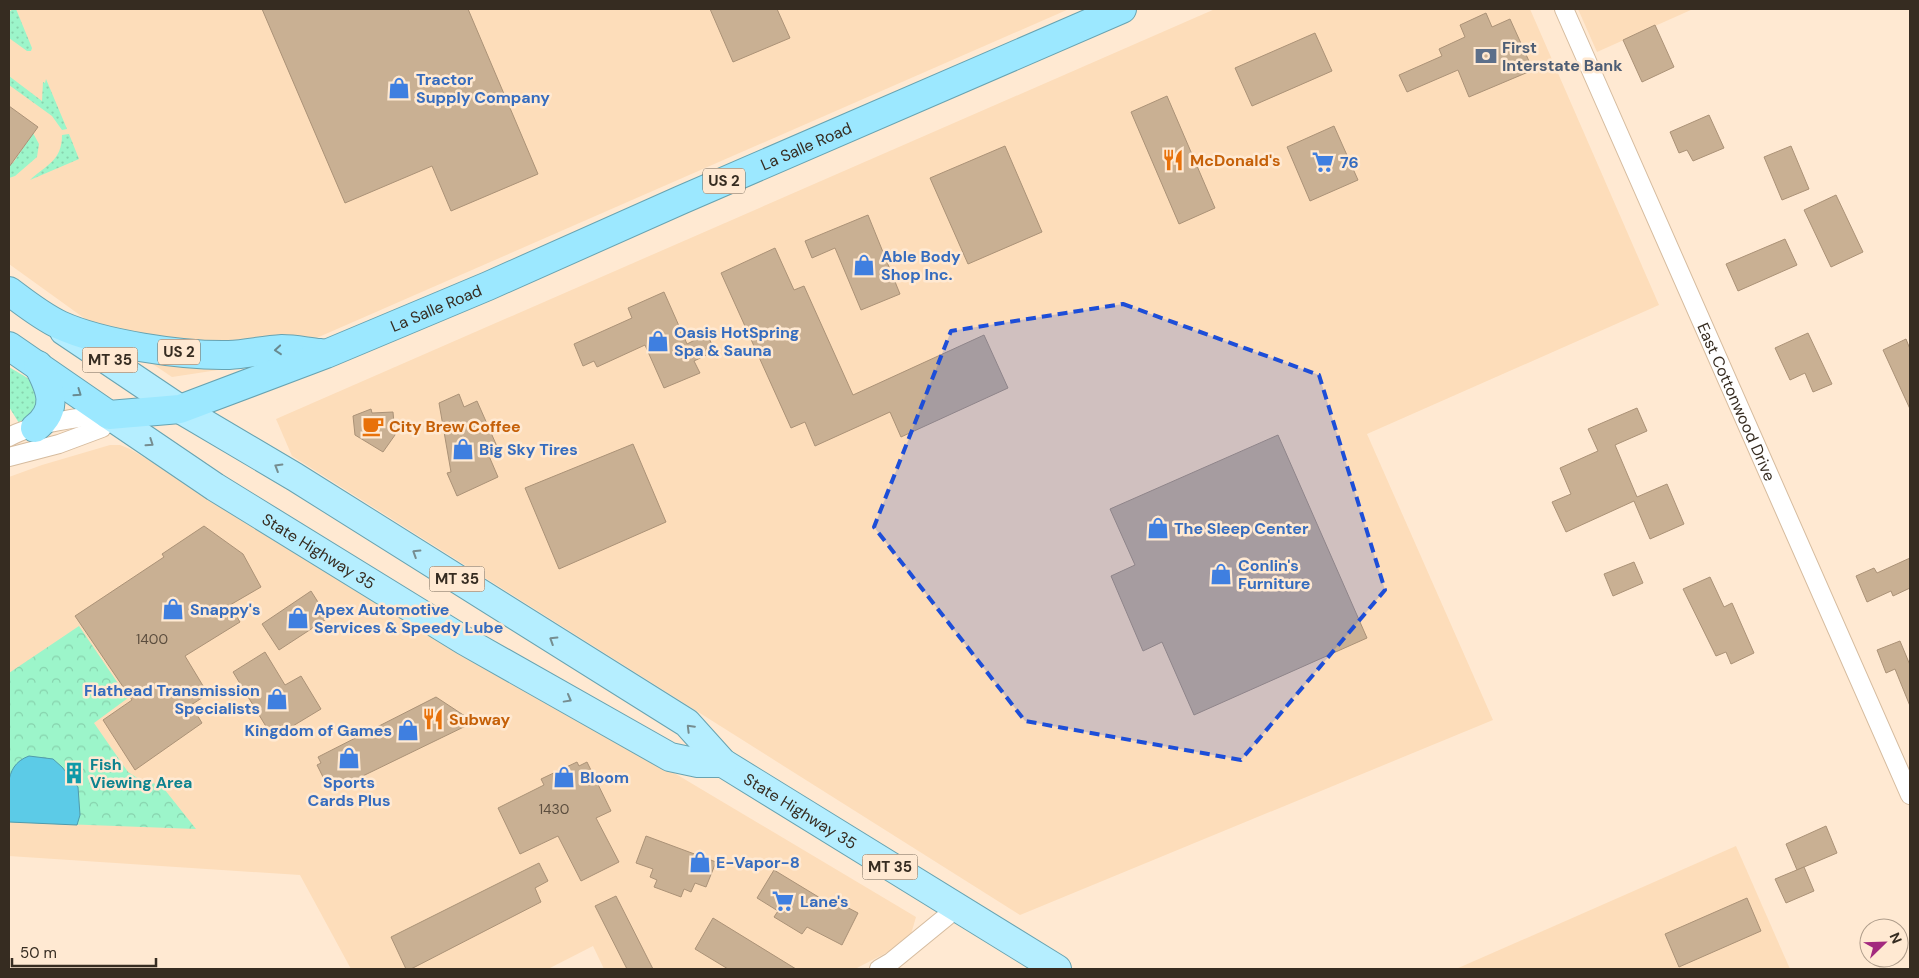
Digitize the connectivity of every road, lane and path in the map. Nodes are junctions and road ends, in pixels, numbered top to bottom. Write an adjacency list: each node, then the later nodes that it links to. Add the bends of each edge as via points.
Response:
1 (1122, 9): 6 (highway, La Salle Road / US 2)
2 (1564, 9): 14 (street, East Cottonwood Drive)
3 (9, 291): 4 (highway, US 2)
4 (39, 312): 6 (highway, US 2, one-way to 4, via 283,349 228,355 170,351 83,333 60,325); 8 (main road, MT 35)
5 (9, 346): 7 (highway)
6 (326, 354): 8 (highway, US 2)
7 (38, 365): 9 (highway, one-way to 9); 10 (highway, via 50,392 50,410)
8 (180, 409): 9 (highway, US 2); 13 (main road, State Highway 35 / MT 35, one-way to 8, via 687,724 295,477)
9 (110, 415): 10 (street, via 84,416); 12 (street, via 102,428); 13 (main road, State Highway 35 / MT 35, one-way to 13, via 215,487 464,641 670,757)
10 (35, 428): 11 (street)
11 (9, 437)
12 (9, 457)
13 (723, 764): 15 (main road, State Highway 35 / MT 35)
14 (1909, 787)
15 (957, 908): 16 (street); 17 (main road, State Highway 35 / MT 35)
16 (879, 969)
17 (1058, 969)

